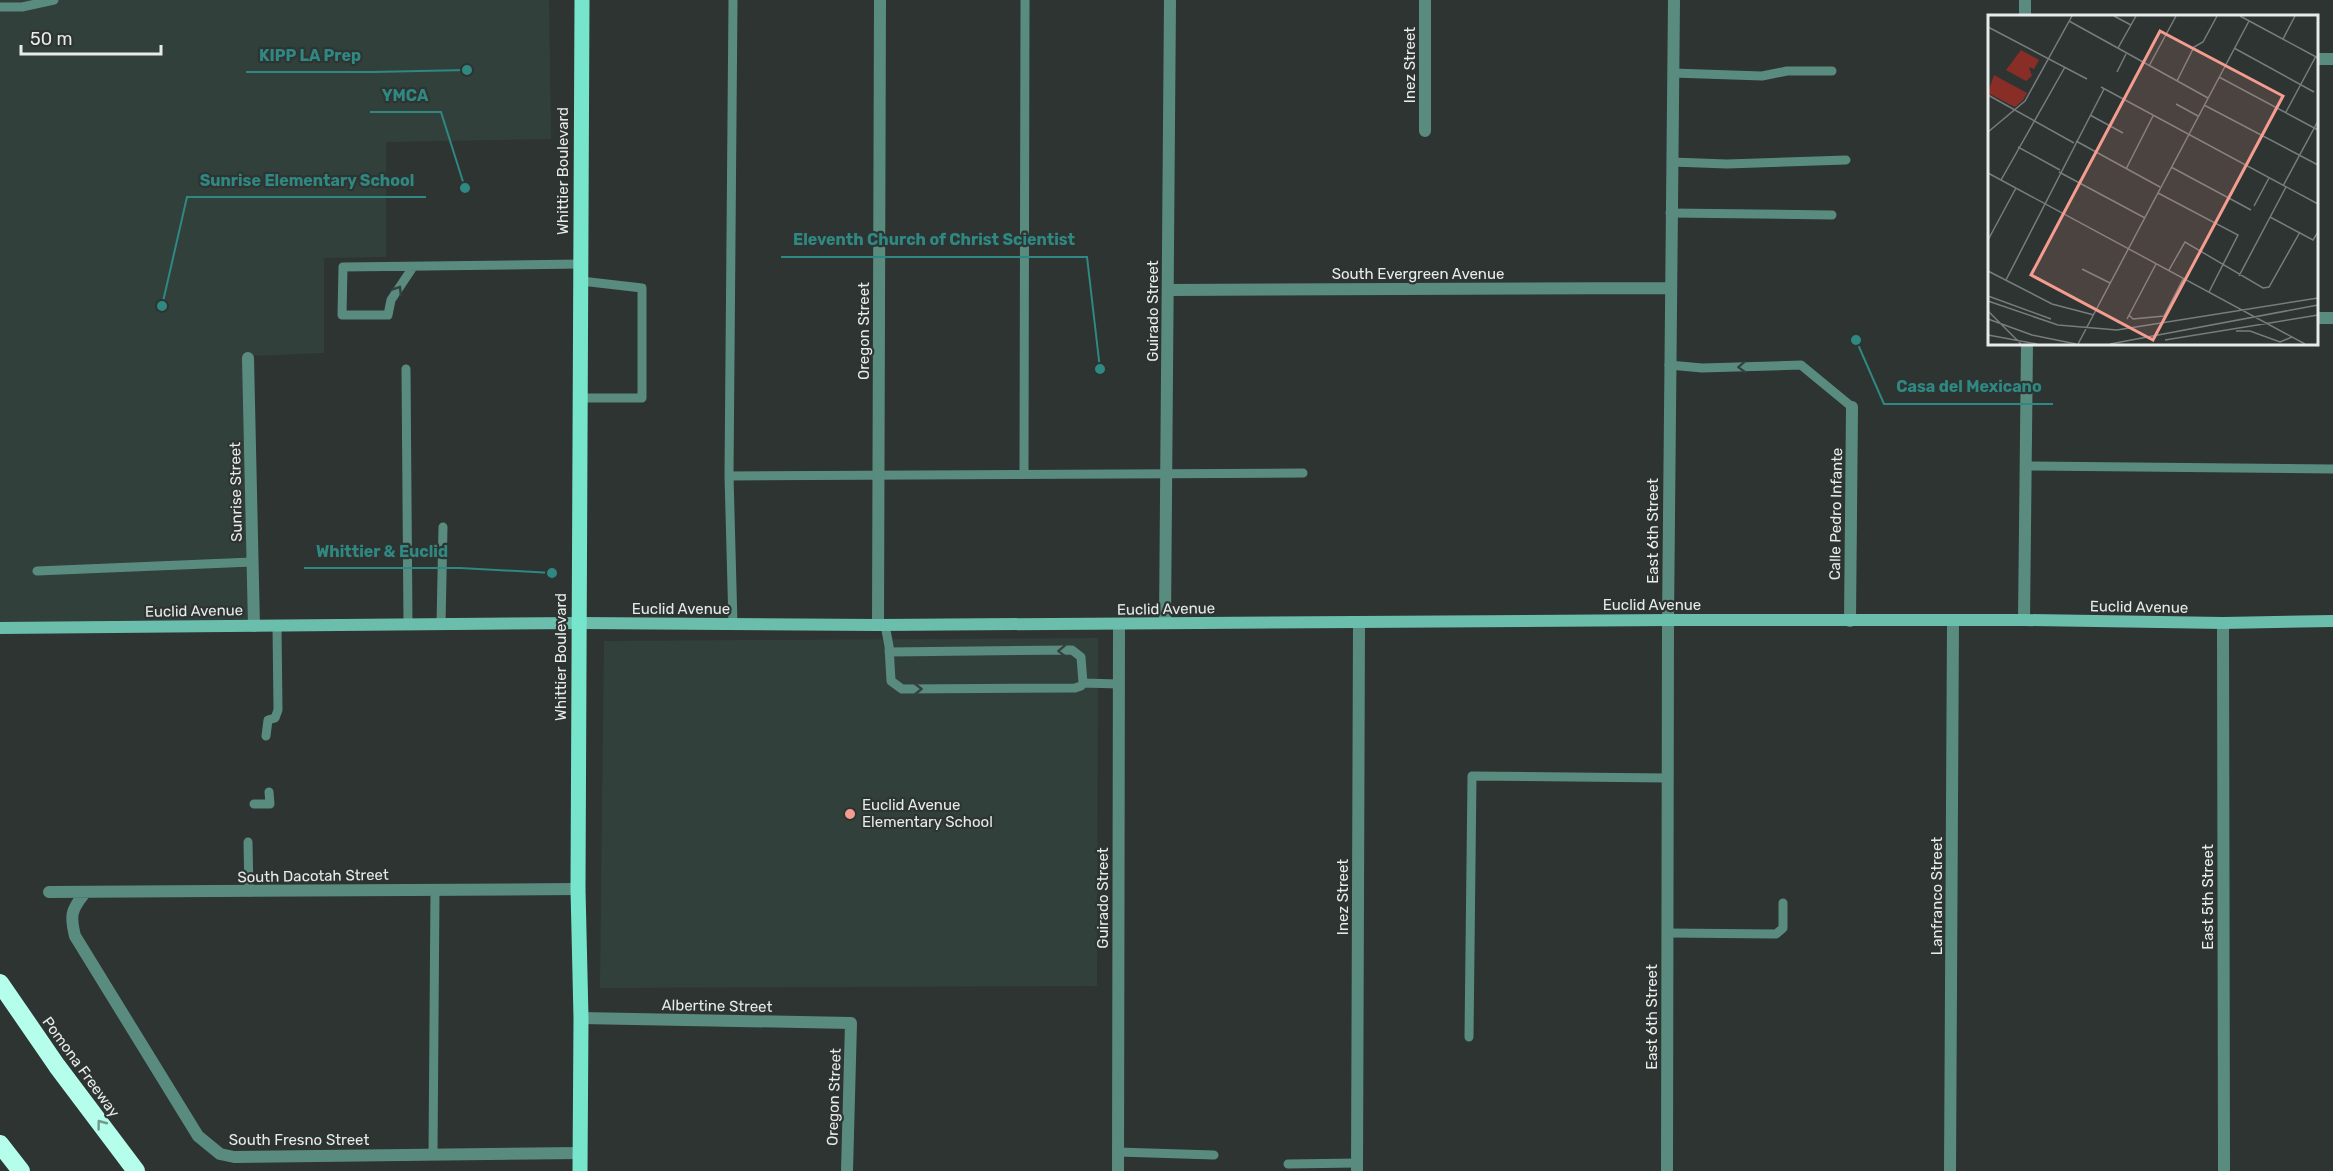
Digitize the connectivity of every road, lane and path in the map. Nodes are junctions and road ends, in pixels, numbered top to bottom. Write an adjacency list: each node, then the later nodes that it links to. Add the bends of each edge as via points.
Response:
1 (54, 0): 9 (lane)
2 (582, 0): 17 (main road, Whittier Boulevard)
3 (733, 0): 33 (lane)
4 (880, 0): 34 (street, Oregon Street)
5 (1025, 0): 31 (lane)
6 (1170, 0): 21 (street, Guirado Street)
7 (1425, 0): 12 (street, Inez Street)
8 (1674, 0): 11 (street, East 6th Street)
9 (0, 7)
10 (1832, 71): 11 (lane, via 1787,71 1762,76)
11 (1672, 74): 14 (street, East 6th Street)
12 (1425, 131)
13 (1846, 159): 14 (lane)
14 (1672, 162): 15 (street, East 6th Street)
15 (1670, 213): 16 (lane); 20 (street, East 6th Street)
16 (1832, 215)
17 (581, 264): 18 (lane); 19 (main road, Whittier Boulevard)
18 (413, 267): 18 (lane, one-way to 18, via 343,267 342,315 388,315 391,300)
19 (581, 281): 26 (main road, Whittier Boulevard); 26 (lane, via 642,288 642,398)
20 (1669, 288): 21 (street, South Evergreen Avenue); 24 (street, East 6th Street)
21 (1168, 290): 32 (street, Guirado Street)
22 (2027, 345): 28 (street)
23 (248, 358): 36 (street, Sunrise Street)
24 (1669, 365): 27 (lane, one-way to 24, via 1801,365); 38 (street, East 6th Street)
25 (406, 369): 50 (lane)
26 (580, 398): 43 (main road, Whittier Boulevard)
27 (1852, 407): 40 (street, Calle Pedro Infante)
28 (2026, 466): 29 (lane); 39 (street)
29 (2333, 469)
30 (1303, 473): 32 (lane)
31 (1024, 474): 32 (lane); 34 (lane)
32 (1166, 474): 44 (street, Guirado Street)
33 (729, 477): 34 (lane); 48 (lane)
34 (878, 477): 51 (street, Oregon Street)
35 (443, 527): 47 (lane)
36 (252, 562): 37 (lane); 52 (street, Sunrise Street)
37 (37, 571)
38 (1668, 620): 40 (street, Euclid Avenue); 45 (street, Euclid Avenue); 59 (street, East 6th Street)
39 (2024, 620): 42 (street, Euclid Avenue); 46 (street, Euclid Avenue)
40 (1850, 621): 42 (street, Euclid Avenue)
41 (2333, 621): 46 (street, Euclid Avenue)
42 (1953, 622): 87 (street, Lanfranco Street)
43 (579, 623): 47 (street, Euclid Avenue); 48 (street, Euclid Avenue); 63 (main road, Whittier Boulevard)
44 (1165, 623): 45 (street, Euclid Avenue); 49 (street, Euclid Avenue)
45 (1359, 623): 80 (street, Inez Street)
46 (2223, 623): 88 (street, East 5th Street)
47 (441, 624): 50 (street, Euclid Avenue)
48 (733, 624): 51 (street, Euclid Avenue)
49 (1119, 624): 51 (street, Euclid Avenue); 57 (street, Guirado Street)
50 (408, 625): 53 (street, Euclid Avenue)
51 (881, 625): 55 (lane)
52 (254, 626): 53 (street, Euclid Avenue); 54 (street, Euclid Avenue)
53 (277, 626): 58 (lane, via 278,710 275,718 268,720)
54 (0, 628)
55 (889, 652): 56 (lane, one-way to 55, via 1081,657 1072,650); 56 (lane, one-way to 56, via 891,681 902,689 1075,688)
56 (1083, 683): 57 (lane)
57 (1119, 684): 75 (street, Guirado Street)
58 (266, 736)
59 (1667, 778): 69 (street, East 6th Street); 73 (lane, via 1472,776)
60 (269, 792): 61 (lane, via 270,804)
61 (254, 804)
62 (248, 842): 66 (lane)
63 (578, 889): 64 (street, South Dacotah Street); 71 (main road, Whittier Boulevard)
64 (435, 890): 66 (street, South Dacotah Street); 77 (lane)
65 (49, 892): 67 (street, South Dacotah Street)
66 (249, 892): 67 (street, South Dacotah Street)
67 (84, 894): 77 (street, South Fresno Street, via 74,907 71,921 75,936 198,1136 208,1146 234,1157)
68 (1783, 903): 69 (lane, via 1783,928 1776,934)
69 (1668, 933): 86 (street, East 6th Street)
70 (0, 983): 82 (highway, Pomona Freeway, one-way to 70)
71 (581, 1018): 72 (street, Albertine Street); 76 (main road, Whittier Boulevard)
72 (851, 1023): 84 (street, Oregon Street)
73 (1469, 1037)
74 (0, 1144): 81 (highway)
75 (1118, 1152): 78 (lane); 85 (street, Guirado Street)
76 (581, 1153): 77 (street, South Fresno Street); 83 (main road, Whittier Boulevard)
77 (433, 1154)
78 (1214, 1155)
79 (1288, 1164): 80 (lane)
80 (1357, 1167)
81 (21, 1171)
82 (136, 1171)
83 (580, 1171)
84 (847, 1171)
85 (1118, 1171)
86 (1667, 1171)
87 (1950, 1171)
88 (2224, 1171)

